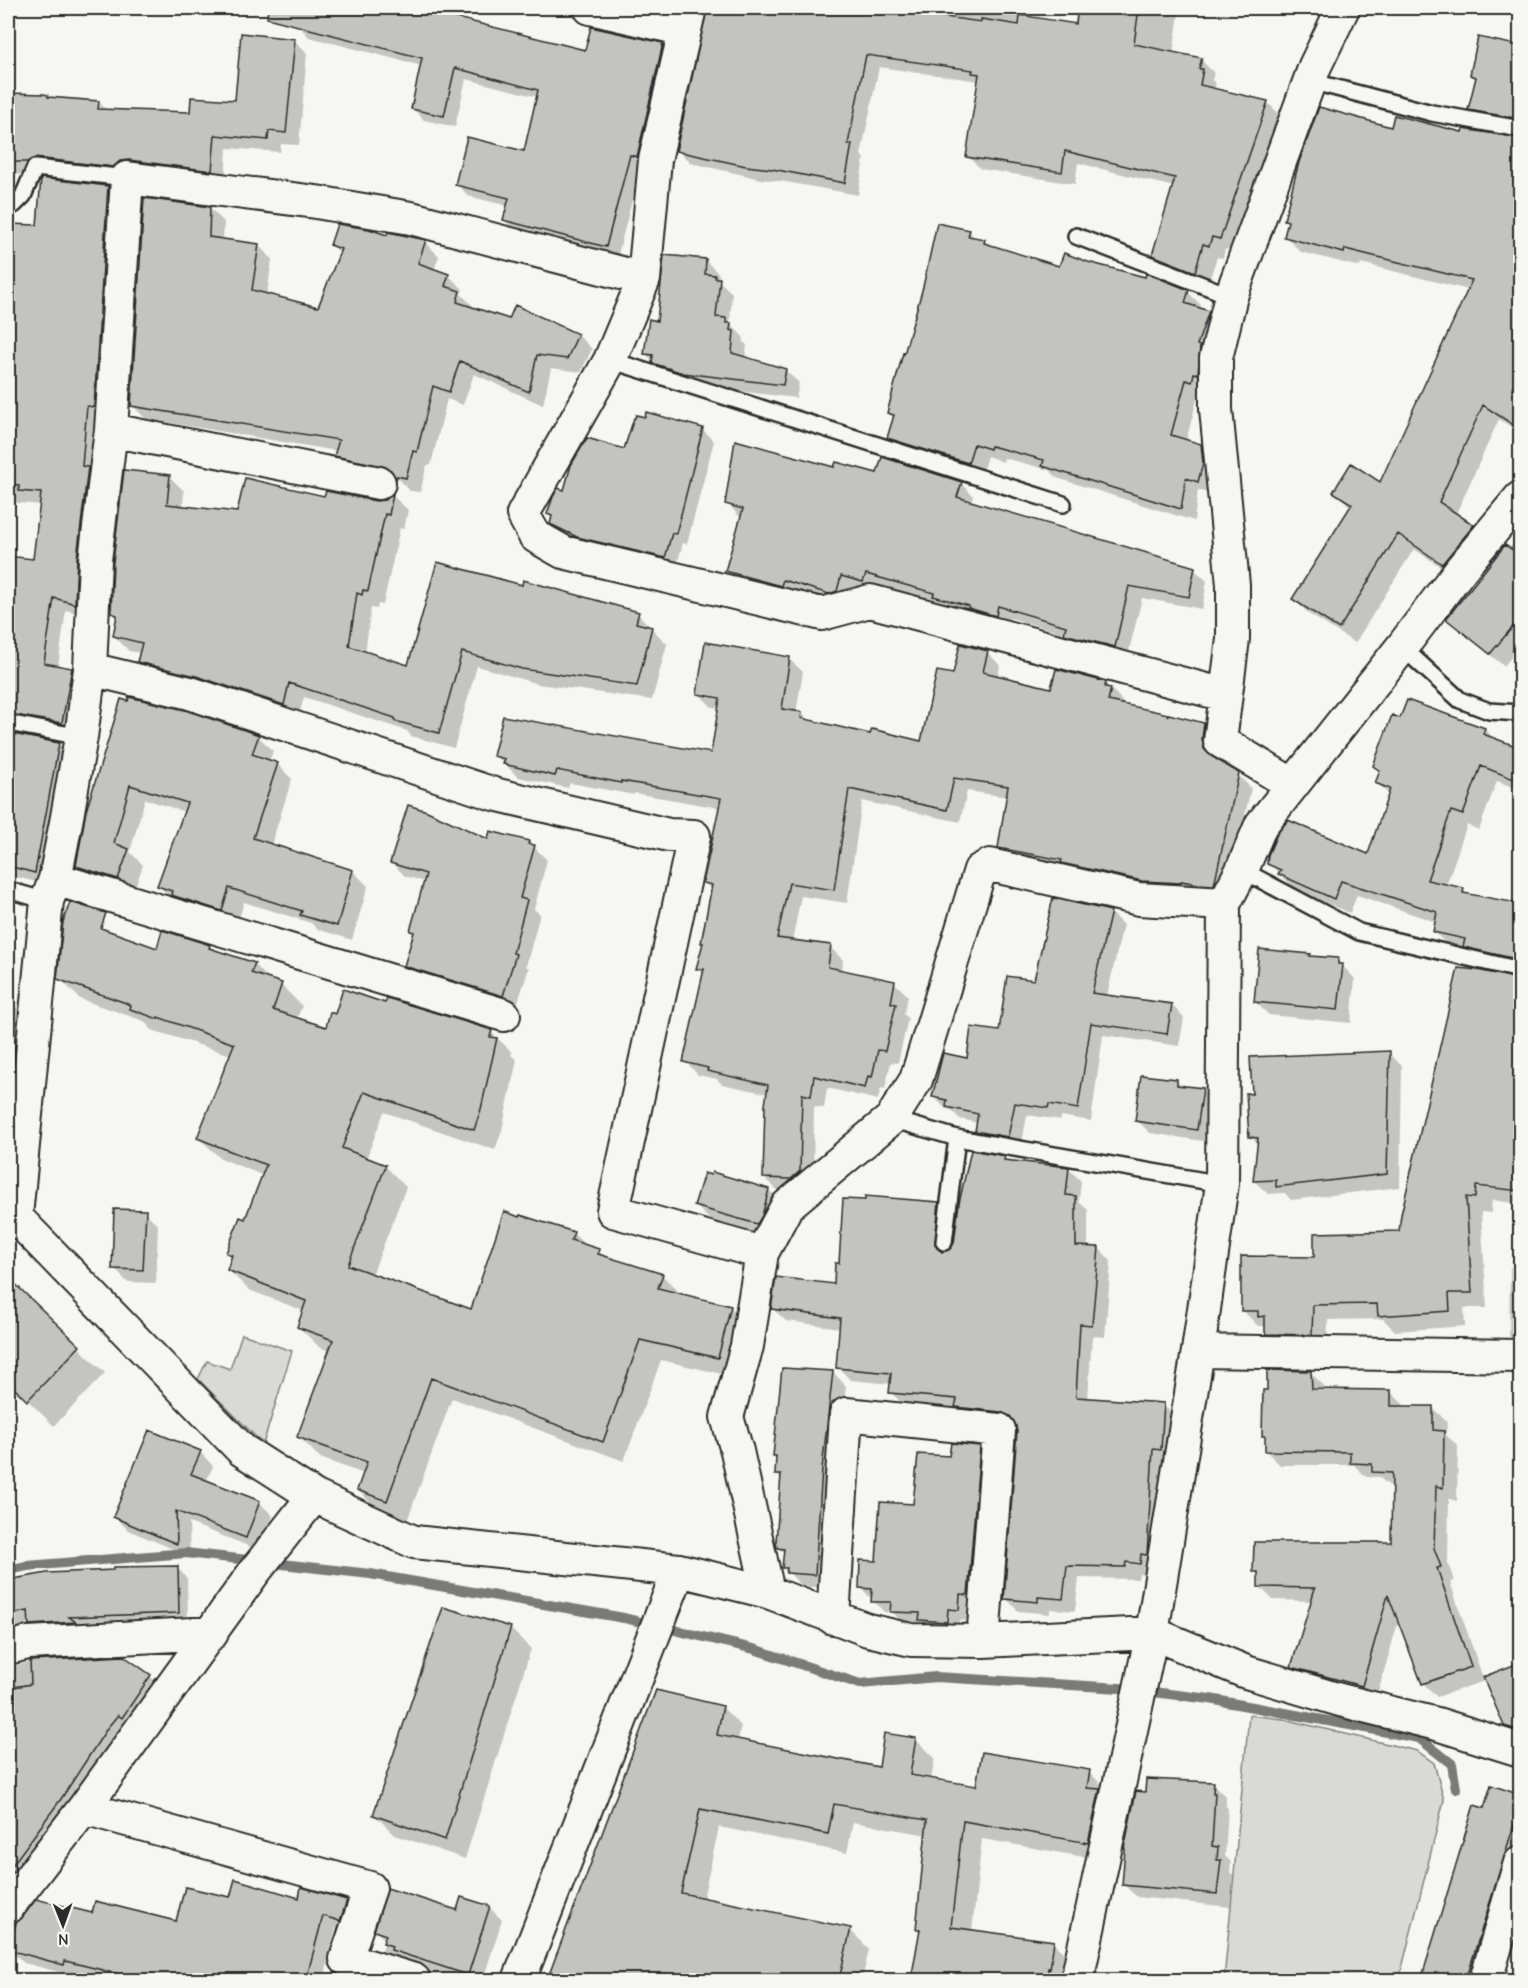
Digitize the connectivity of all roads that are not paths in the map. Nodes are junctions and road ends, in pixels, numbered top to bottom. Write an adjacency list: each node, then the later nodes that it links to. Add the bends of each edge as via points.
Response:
1 (590, 8): 3 (street)
2 (1343, 8): 4 (street)
3 (687, 19): 9 (street, via 655,160)
4 (1310, 81): 5 (lane, via 1432,113); 10 (street)
5 (1521, 129)
6 (127, 178): 7 (lane, via 35,168 23,196 14,205); 9 (street, via 411,218); 12 (street)
7 (8, 205)
8 (1076, 236): 10 (lane)
9 (644, 279): 11 (street)
10 (1231, 296): 18 (street, via 1216,358 1216,409 1233,585 1233,639)
11 (610, 360): 15 (lane); 18 (street, via 523,514 535,536 563,552 822,614 870,601)
12 (111, 430): 13 (street); 17 (street, via 95,560)
13 (379, 483)
14 (1521, 498): 16 (street)
15 (1063, 504)
16 (1402, 646): 19 (lane, via 1460,700 1489,711); 22 (street)
17 (90, 669): 21 (street); 34 (street, via 190,693 494,794 669,835 694,837 613,1211)
18 (1225, 695): 22 (street, via 1220,741)
19 (1521, 713)
20 (8, 723): 21 (lane)
21 (81, 737): 25 (street)
22 (1293, 785): 23 (street, via 1261,825)
23 (1242, 870): 26 (street); 27 (lane, via 1359,932)
24 (8, 890): 25 (lane)
25 (51, 890): 28 (street); 32 (street)
26 (1224, 904): 29 (street, via 1139,900 990,865 980,870 916,1080); 31 (street)
27 (1521, 970)
28 (504, 1015)
29 (891, 1119): 30 (lane); 34 (street, via 787,1206)
30 (957, 1138): 31 (lane); 33 (lane)
31 (1222, 1184): 35 (street)
32 (12, 1212): 37 (street, via 242,1450)
33 (944, 1242)
34 (762, 1253): 39 (street, via 747,1346 727,1417)
35 (1198, 1351): 36 (street); 42 (street)
36 (1521, 1356)
37 (314, 1496): 38 (street, via 414,1542); 41 (street)
38 (680, 1570): 39 (street); 50 (street)
39 (768, 1592): 40 (street)
40 (833, 1618): 43 (street, via 911,1640); 43 (street, via 846,1413 999,1430)
41 (212, 1633): 44 (street); 46 (street)
42 (1152, 1633): 43 (street); 45 (street, via 1246,1672); 51 (street)
43 (983, 1641)
44 (8, 1647)
45 (1521, 1750)
46 (84, 1808): 48 (street); 49 (street, via 370,1888 346,1959)
47 (1521, 1863): 52 (street)
48 (8, 1906)
49 (414, 1980)
50 (519, 1980)
51 (1077, 1980)
52 (1486, 1980)

